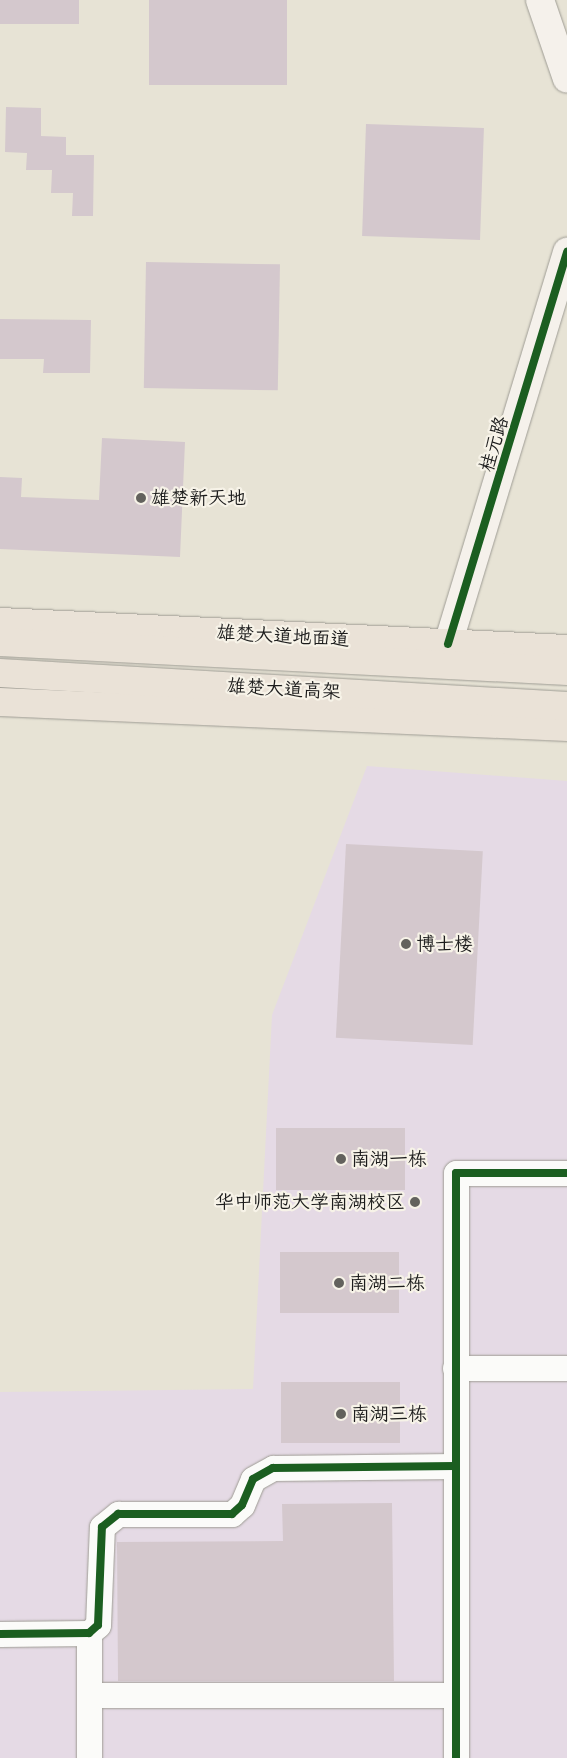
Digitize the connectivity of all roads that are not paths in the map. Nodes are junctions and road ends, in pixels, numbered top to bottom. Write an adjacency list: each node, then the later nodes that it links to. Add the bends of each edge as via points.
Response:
1 (540, 0): 2 (street)
2 (567, 79)
3 (567, 252): 6 (street, 桂元路)
4 (0, 622): 6 (main road, 雄楚大道地面道)
5 (0, 642): 8 (main road, 雄楚大道高架)
6 (448, 644): 7 (main road, 雄楚大道地面道)
7 (567, 649)
8 (567, 671)
9 (0, 673): 11 (main road, 雄楚大道高架)
10 (0, 702): 12 (main road)
11 (567, 706)
12 (567, 728)
13 (567, 1173): 14 (street, via 507,1183 456,1173)
14 (456, 1368): 15 (street); 16 (street)
15 (567, 1368)
16 (456, 1466): 17 (street, via 273,1468 253,1478 242,1505 232,1514 110,1517 102,1527 101,1612 98,1625); 20 (street)
17 (89, 1632): 18 (street); 19 (street)
18 (0, 1634)
19 (89, 1695): 20 (street); 21 (street)
20 (456, 1695): 22 (street)
21 (89, 1758)
22 (456, 1758)

